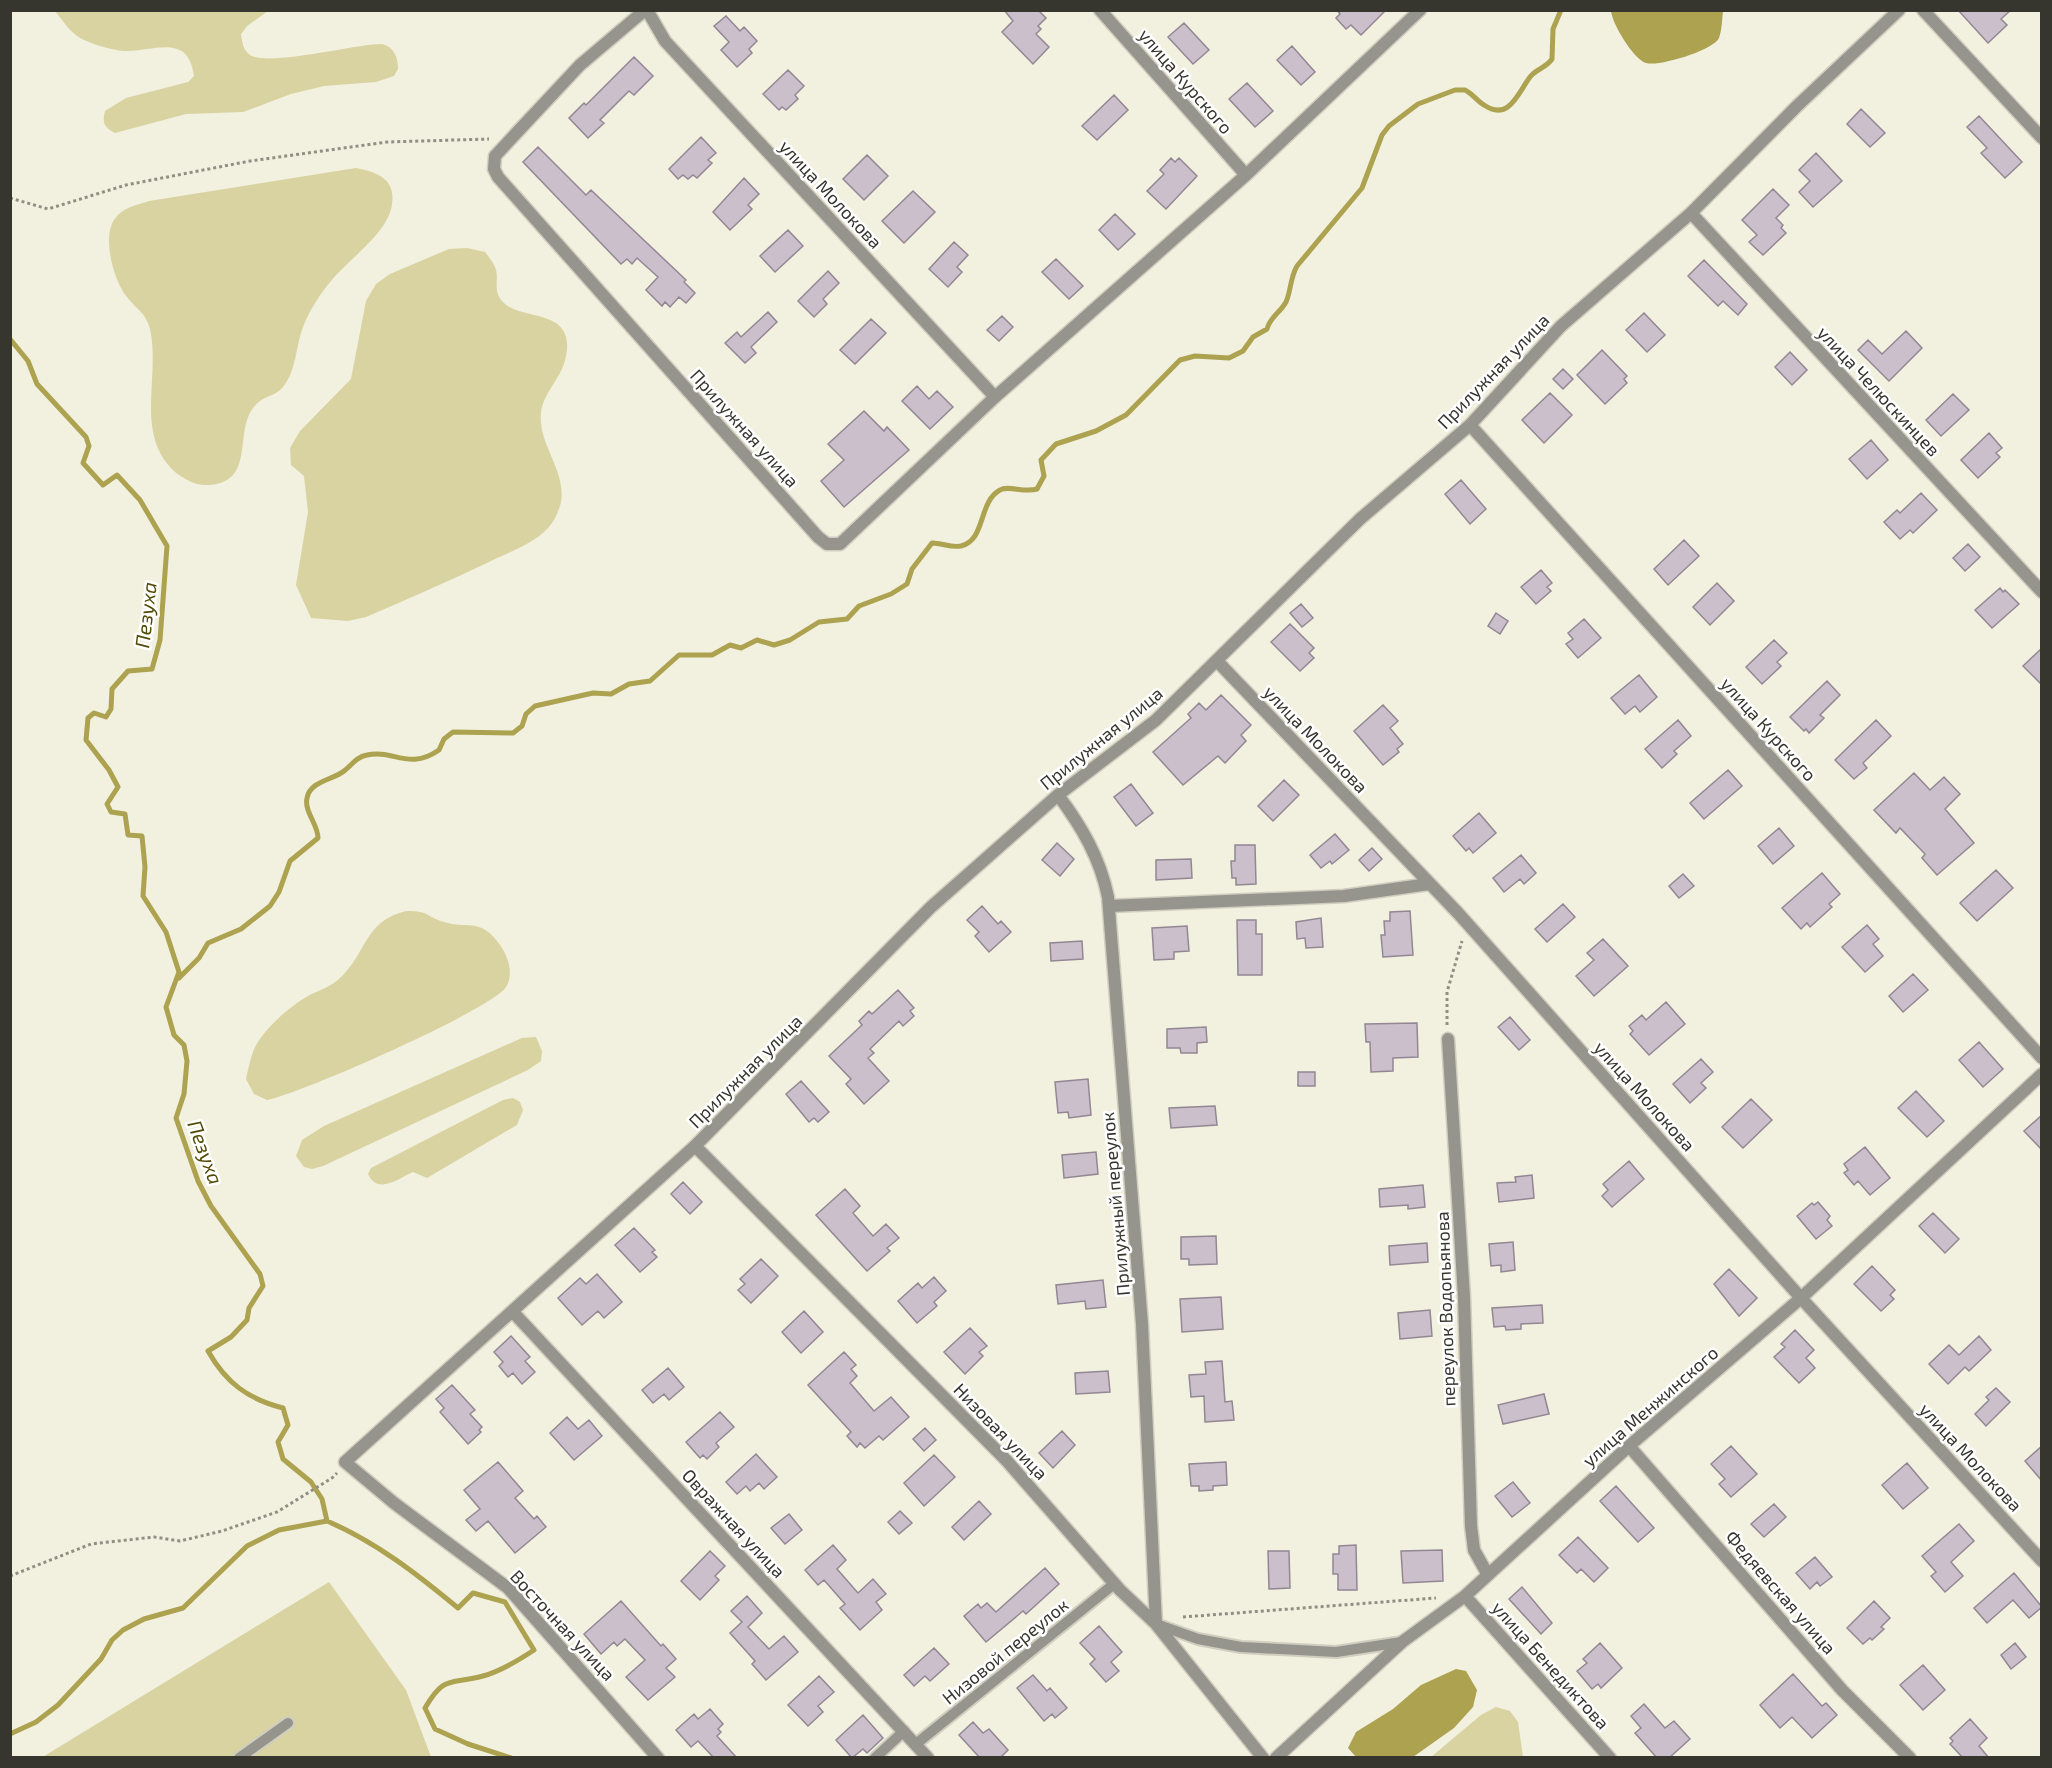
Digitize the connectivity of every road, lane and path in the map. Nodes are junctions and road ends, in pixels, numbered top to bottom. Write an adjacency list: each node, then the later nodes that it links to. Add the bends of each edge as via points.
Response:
1 (646, 10): 6 (street, via 580,65); 11 (street, улица Молокова, via 665,41)
2 (1100, 10): 8 (street, улица Курского)
3 (1420, 10): 8 (street, Прилужная улица)
4 (1899, 10): 10 (street, Прилужная улица)
5 (1923, 10): 7 (street)
6 (512, 138): 9 (path, via 387,142 250,161 126,185 48,209); 11 (street, Прилужная улица, via 495,156 498,177 827,544 840,544 849,538)
7 (2042, 138)
8 (1246, 175): 11 (street, Прилужная улица)
9 (10, 198)
10 (1691, 213): 12 (street, Прилужная улица, via 1561,326); 13 (street, улица Челюскинцев)
11 (995, 397)
12 (1470, 425): 14 (street, Прилужная улица, via 1359,519); 20 (street, улица Курского)
13 (2042, 592)
14 (1217, 661): 15 (street, Прилужная улица, via 1156,720); 16 (street, улица Молокова)
15 (1058, 795): 17 (street, Прилужный переулок, via 1081,825 1102,870); 22 (street, Прилужная улица, via 894,944)
16 (1429, 884): 17 (street, via 1344,896); 18 (street, улица Молокова)
17 (1109, 906): 33 (street, Прилужный переулок, via 1143,1324)
18 (1468, 925): 19 (path, via 1447,992); 23 (street, улица Молокова)
19 (1448, 1039): 29 (street, переулок Водопьянова, via 1464,1297 1471,1526 1474,1550)
20 (2042, 1058)
21 (2042, 1074): 23 (street, улица Менжинского)
22 (695, 1146): 24 (street, Прилужная улица); 31 (street, Низовая улица, via 1007,1461)
23 (1800, 1298): 25 (street, улица Менжинского); 28 (street, улица Молокова)
24 (513, 1312): 26 (street, Прилужная улица); 36 (street, Овражная улица)
25 (1629, 1446): 29 (street, улица Менжинского); 45 (street, Федяевская улица, via 1842,1690)
26 (345, 1462): 39 (street, Восточная улица, via 508,1588)
27 (332, 1478): 30 (path, via 277,1512 222,1531 180,1541 154,1538 91,1544)
28 (2042, 1561)
29 (1488, 1575): 32 (street, улица Менжинского)
30 (10, 1576)
31 (1114, 1584): 33 (street, Низовая улица); 37 (lane, Низовой переулок)
32 (1465, 1596): 33 (path); 34 (street, улица Менжинского); 44 (street, улица Бенедиктова)
33 (1156, 1621): 34 (lane, via 1198,1639 1240,1647 1336,1652); 42 (street, Низовая улица)
34 (1402, 1642): 43 (street, улица Менжинского)
35 (288, 1723): 38 (lane)
36 (904, 1731): 37 (street, Овражная улица); 40 (lane)
37 (915, 1744): 41 (street, Овражная улица)
38 (239, 1758)
39 (658, 1758)
40 (875, 1758)
41 (928, 1758)
42 (1263, 1758)
43 (1276, 1758)
44 (1610, 1758)
45 (1910, 1758)

